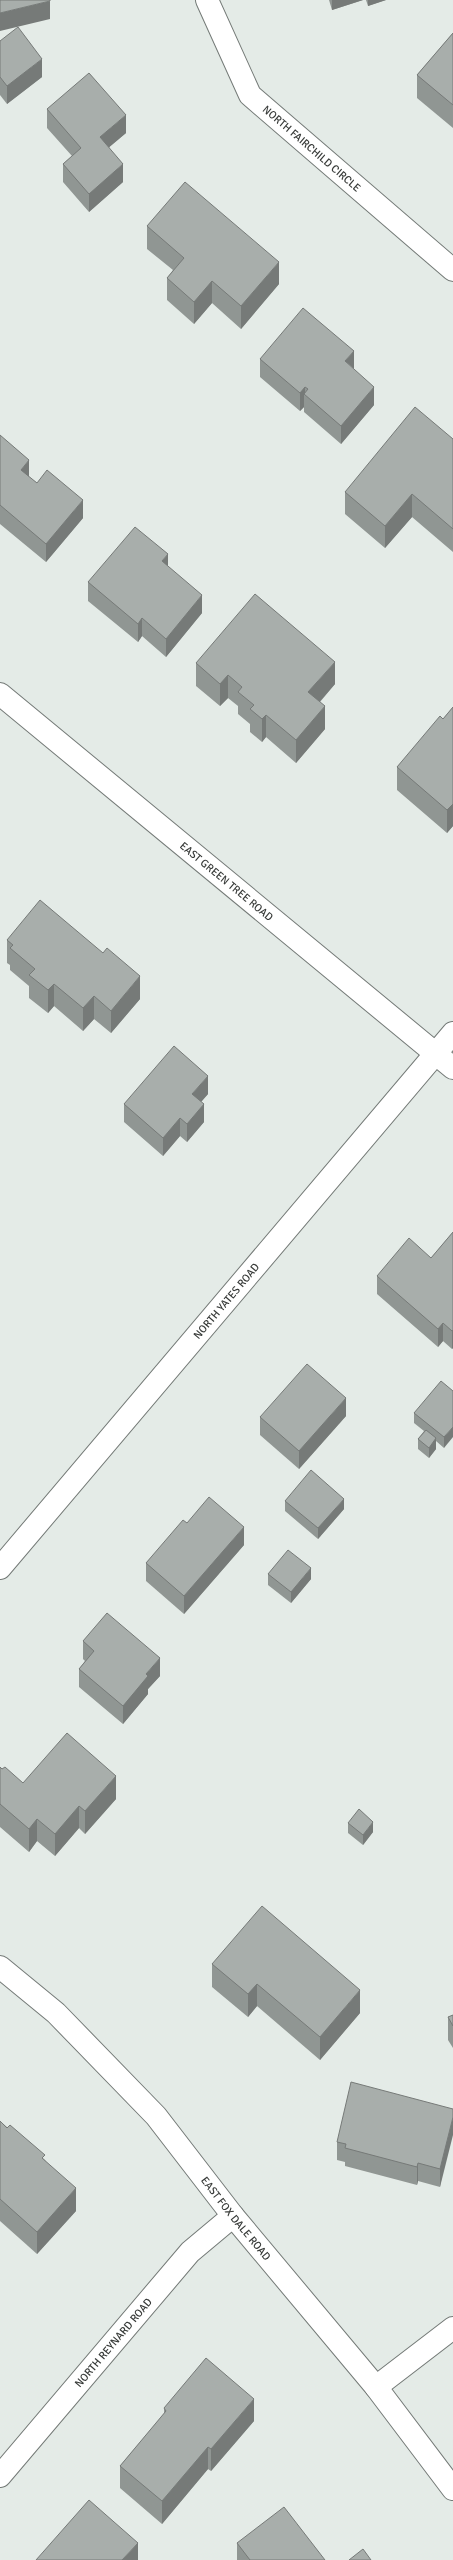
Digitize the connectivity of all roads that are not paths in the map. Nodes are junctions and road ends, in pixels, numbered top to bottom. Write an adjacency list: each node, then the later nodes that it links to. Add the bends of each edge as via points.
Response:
1 (207, 0): 2 (street, NORTH FAIRCHILD CIRCLE, via 250,95)
2 (453, 270)
3 (0, 694): 5 (street, EAST GREEN TREE ROAD)
4 (453, 1033): 5 (street, NORTH YATES ROAD)
5 (436, 1053): 6 (street, EAST GREEN TREE ROAD); 7 (street, NORTH YATES ROAD)
6 (453, 1068)
7 (0, 1568)
8 (0, 1967): 9 (street, EAST FOX DALE ROAD, via 56,2013 156,2116)
9 (233, 2216): 11 (street, EAST FOX DALE ROAD); 12 (street, NORTH REYNARD ROAD, via 190,2252)
10 (453, 2328): 11 (street)
11 (376, 2387): 13 (street, EAST FOX DALE ROAD)
12 (0, 2476)
13 (453, 2489)

